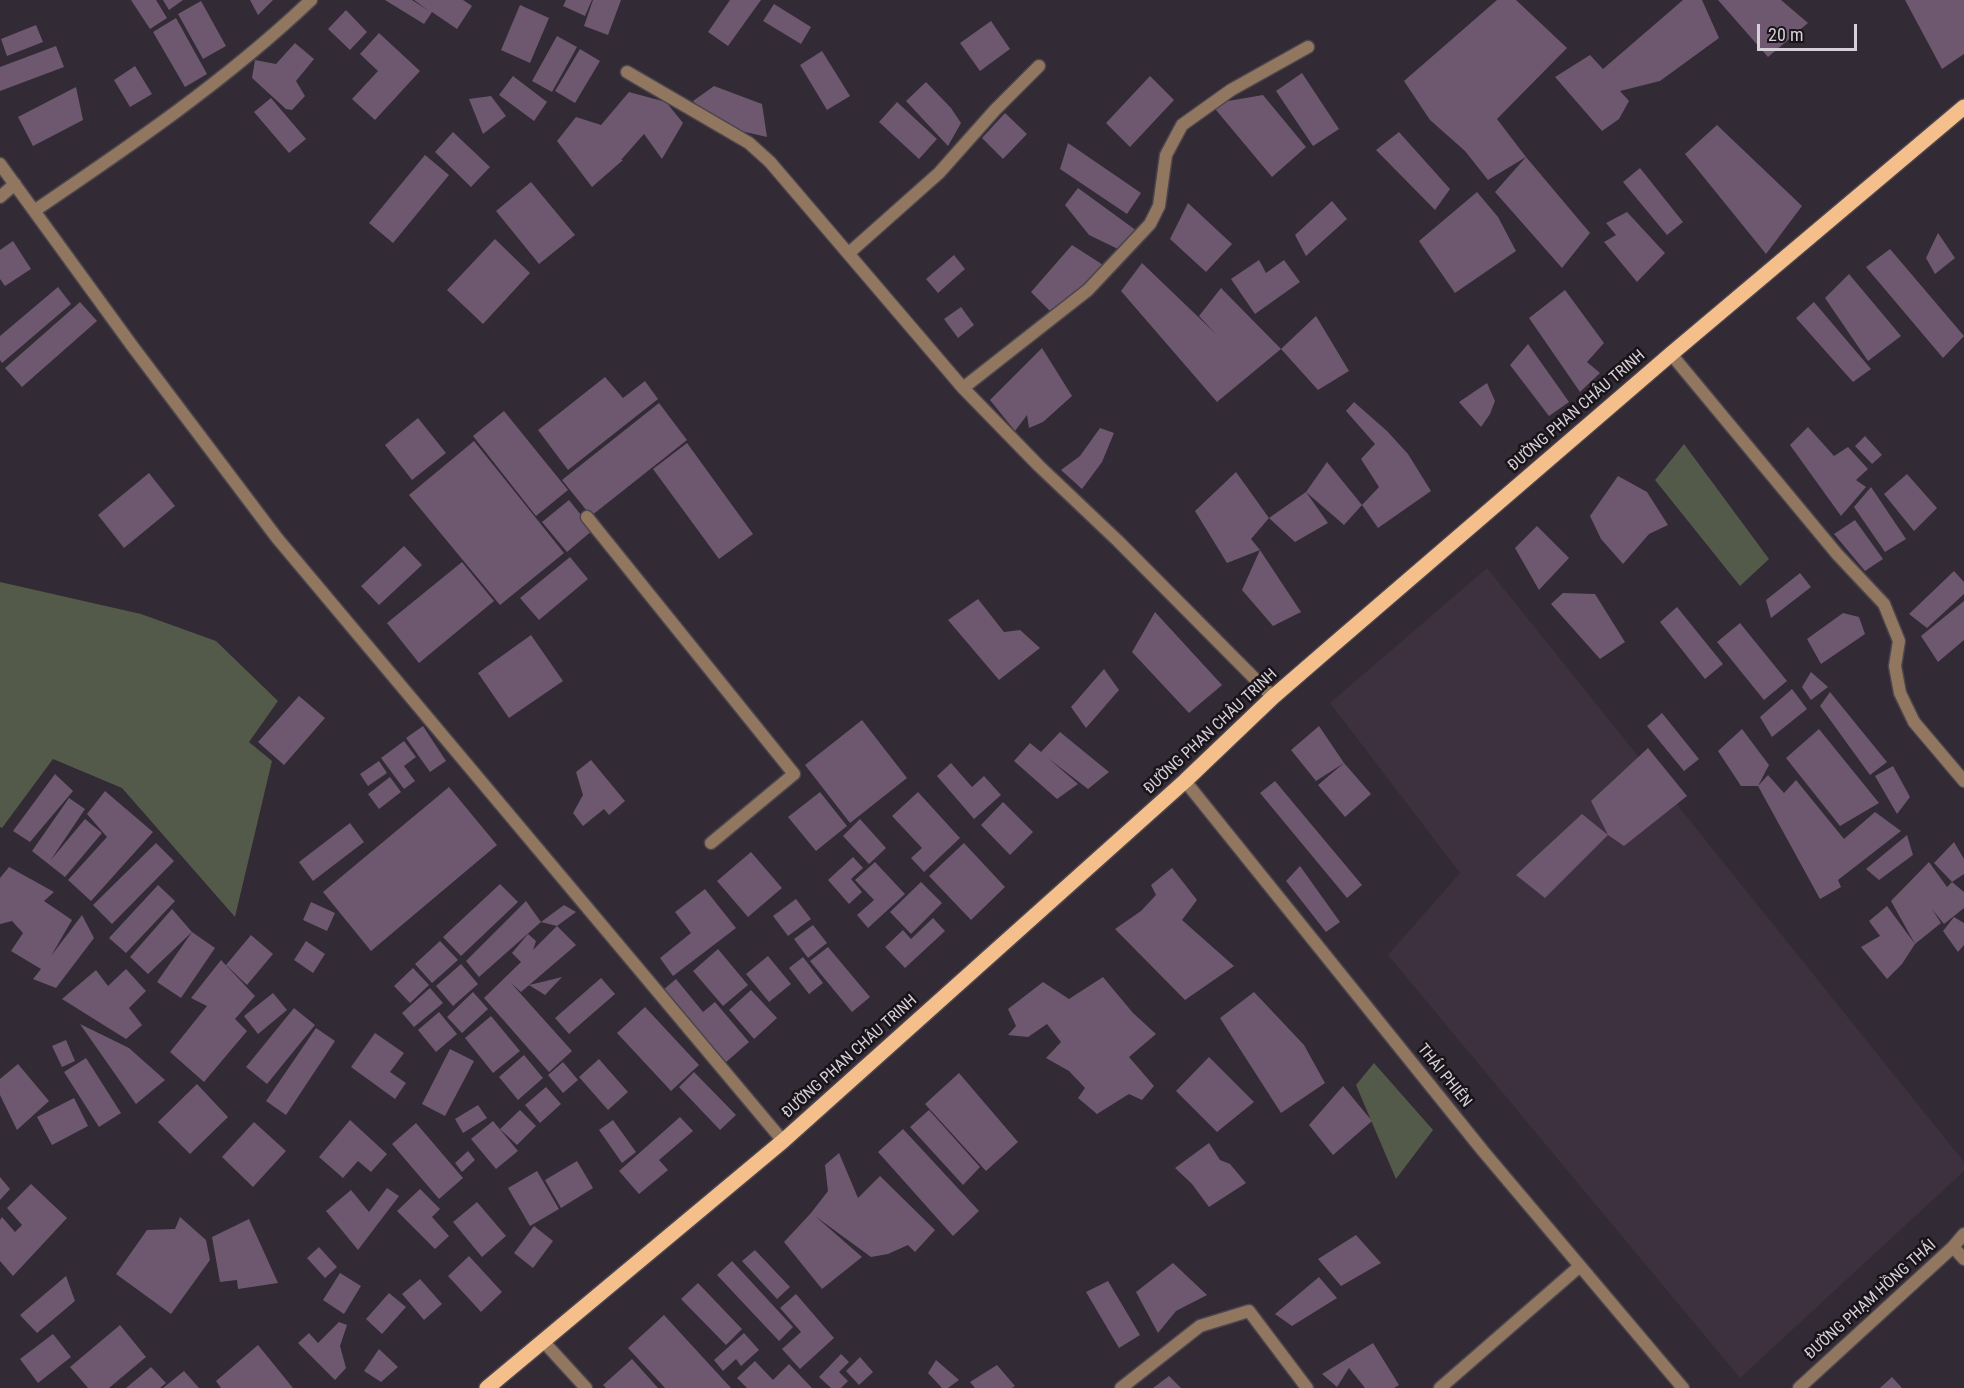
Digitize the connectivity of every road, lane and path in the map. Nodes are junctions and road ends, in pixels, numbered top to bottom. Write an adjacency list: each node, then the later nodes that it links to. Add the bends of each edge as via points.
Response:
1 (311, 0): 9 (street, via 243,60 120,153)
2 (1308, 47): 12 (street, via 1231,90 1182,125 1166,154 1160,206 1150,224 1088,290)
3 (1039, 66): 10 (street, via 939,173)
4 (627, 72): 10 (street, via 749,143)
5 (1964, 107): 11 (main road, ĐƯỜNG PHAN CHÂU TRINH)
6 (0, 164): 7 (street)
7 (15, 184): 8 (street); 9 (street)
8 (0, 197)
9 (34, 211): 18 (street, via 277,538)
10 (849, 253): 12 (street)
11 (1671, 354): 14 (main road, ĐƯỜNG PHAN CHÂU TRINH); 16 (street, via 1837,554 1884,604 1899,641 1895,666 1900,693 1914,722)
12 (963, 388): 14 (street)
13 (587, 517): 17 (street, via 794,774)
14 (1274, 697): 15 (main road, ĐƯỜNG PHAN CHÂU TRINH)
15 (1185, 781): 18 (main road, ĐƯỜNG PHAN CHÂU TRINH); 22 (street, THÁI PHIÊN)
16 (1964, 781)
17 (711, 843)
18 (783, 1141): 23 (main road, ĐƯỜNG PHAN CHÂU TRINH)
19 (1964, 1234): 20 (street, ĐƯỜNG PHẠM HỒNG THÁI)
20 (1953, 1247): 21 (street); 30 (street, ĐƯỜNG PHẠM HỒNG THÁI)
21 (1964, 1259)
22 (1580, 1266): 28 (street); 29 (street, THÁI PHIÊN)
23 (543, 1341): 24 (main road, ĐƯỜNG PHAN CHÂU TRINH); 25 (street)
24 (487, 1388)
25 (586, 1388)
26 (1121, 1388): 27 (street, via 1200,1326 1250,1311)
27 (1307, 1388)
28 (1440, 1388)
29 (1683, 1388)
30 (1799, 1388)

